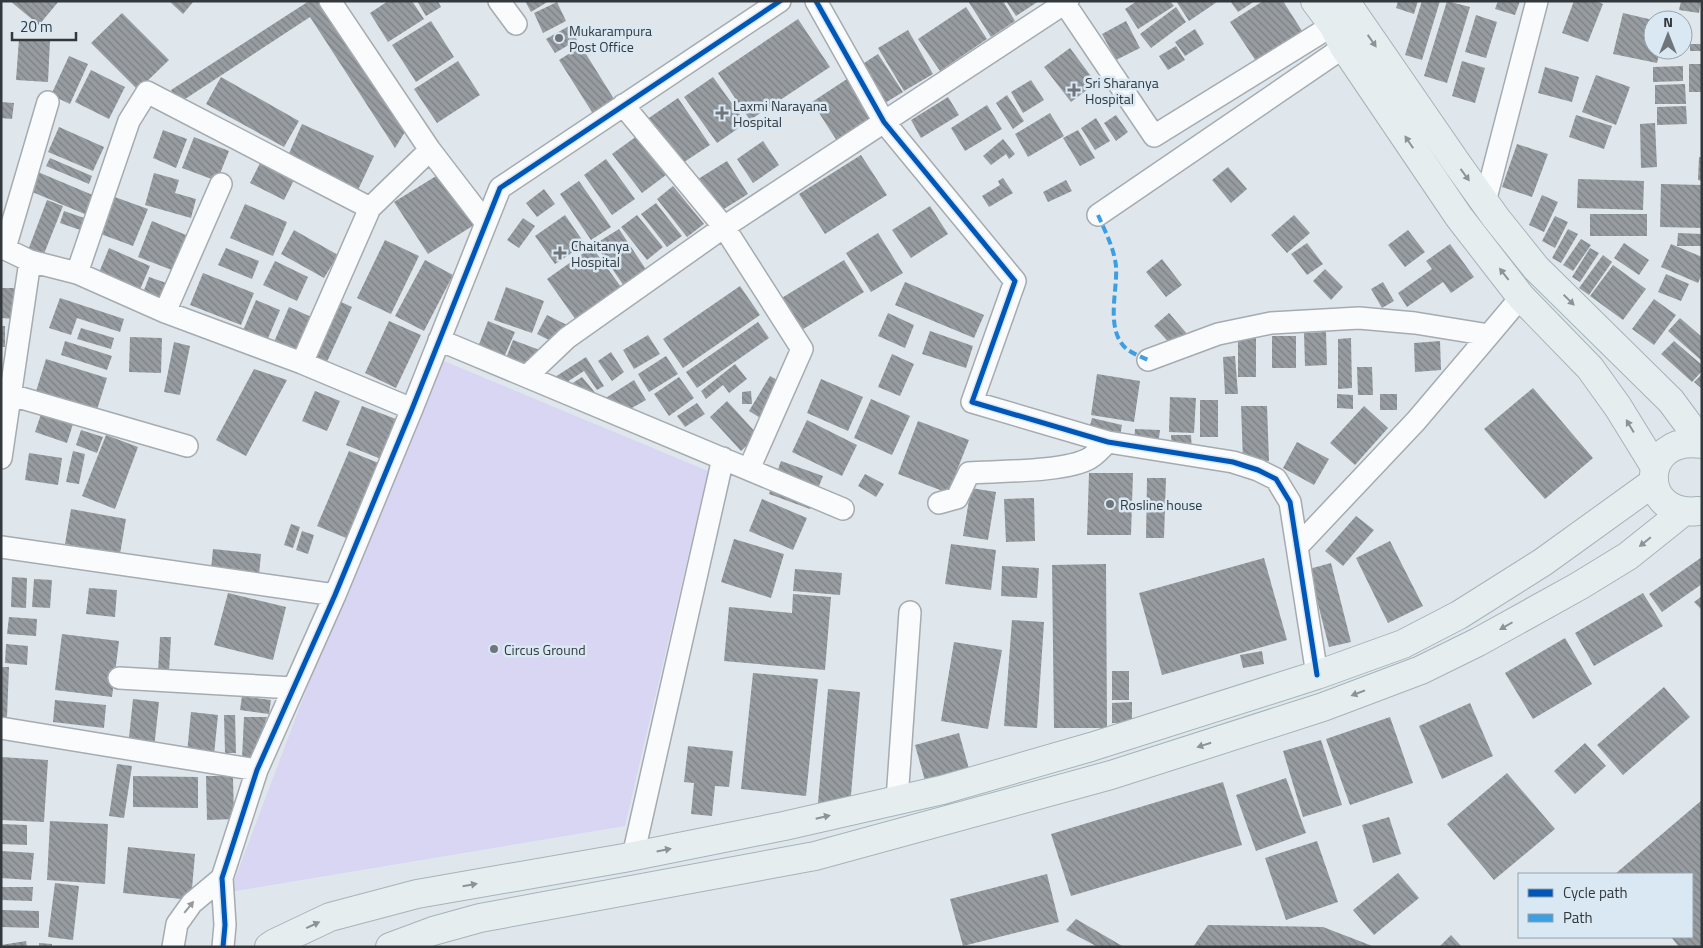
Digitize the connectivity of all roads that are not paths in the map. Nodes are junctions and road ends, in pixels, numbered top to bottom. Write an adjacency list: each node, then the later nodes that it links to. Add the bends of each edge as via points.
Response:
1 (330, 1): 14 (street)
2 (500, 1): 9 (street)
3 (780, 1): 12 (street)
4 (816, 1): 13 (street)
5 (1315, 1): 10 (main road)
6 (1345, 1): 16 (main road, one-way to 16)
7 (1537, 1): 16 (street)
8 (1065, 2): 10 (street, via 1154,136); 13 (street)
9 (516, 24)
10 (1338, 36): 18 (street); 24 (main road, one-way to 10, via 1459,217)
11 (48, 102): 21 (street)
12 (623, 106): 19 (street, via 500,188); 20 (street)
13 (884, 122): 20 (street); 35 (street, via 1015,281 972,402)
14 (430, 150): 17 (street); 19 (street)
15 (222, 184): 25 (street)
16 (1485, 202): 34 (main road, one-way to 34, via 1536,268 1671,401)
17 (370, 208): 23 (street, via 147,92 129,120); 29 (street)
18 (1098, 215)
19 (486, 223): 27 (street)
20 (724, 228): 30 (street, via 567,338); 39 (street, via 802,349)
21 (3, 247): 22 (street)
22 (30, 261): 23 (street); 31 (street)
23 (77, 273): 25 (street)
24 (1521, 296): 26 (street); 40 (main road, one-way to 24, via 1618,407 1590,368)
25 (165, 312): 29 (street)
26 (1489, 335): 28 (street, via 1359,318 1271,323 1218,334); 45 (street, via 1416,421)
27 (439, 340): 30 (street); 32 (street)
28 (1148, 360)
29 (302, 364): 32 (street)
30 (527, 376): 38 (street)
31 (11, 395): 33 (street); 36 (street)
32 (412, 409): 46 (street)
33 (4, 422): 37 (street)
34 (1700, 435): 40 (main road, via 1662,454)
35 (1108, 442): 41 (street, via 1090,458 1073,464 970,473 957,498); 45 (street, via 1233,462 1276,480 1290,502)
36 (187, 446)
37 (1, 458)
38 (723, 458): 39 (street); 54 (street)
39 (749, 469): 42 (street)
40 (1654, 475): 43 (main road, via 1659,496 1669,506); 48 (main road, via 1542,562 1459,615 1403,644)
41 (939, 503)
42 (843, 509)
43 (1692, 511): 59 (main road, one-way to 59, via 1579,586 1478,642 1421,670 1323,707 1111,775 815,856 480,918)
44 (1, 547): 46 (street)
45 (1297, 547): 48 (street)
46 (334, 595): 50 (street)
47 (910, 612): 53 (street)
48 (1317, 675): 53 (main road, via 1091,747)
49 (119, 678): 50 (street)
50 (293, 688): 52 (street)
51 (1, 728): 52 (street)
52 (257, 770): 55 (street)
53 (897, 800): 54 (main road, one-way to 53)
54 (633, 856): 58 (main road, one-way to 54, via 330,917 418,894)
55 (222, 878): 56 (street, one-way to 55, via 177,924 192,903); 57 (street, via 226,925)
56 (173, 947)
57 (223, 947)
58 (269, 947)
59 (390, 947)

